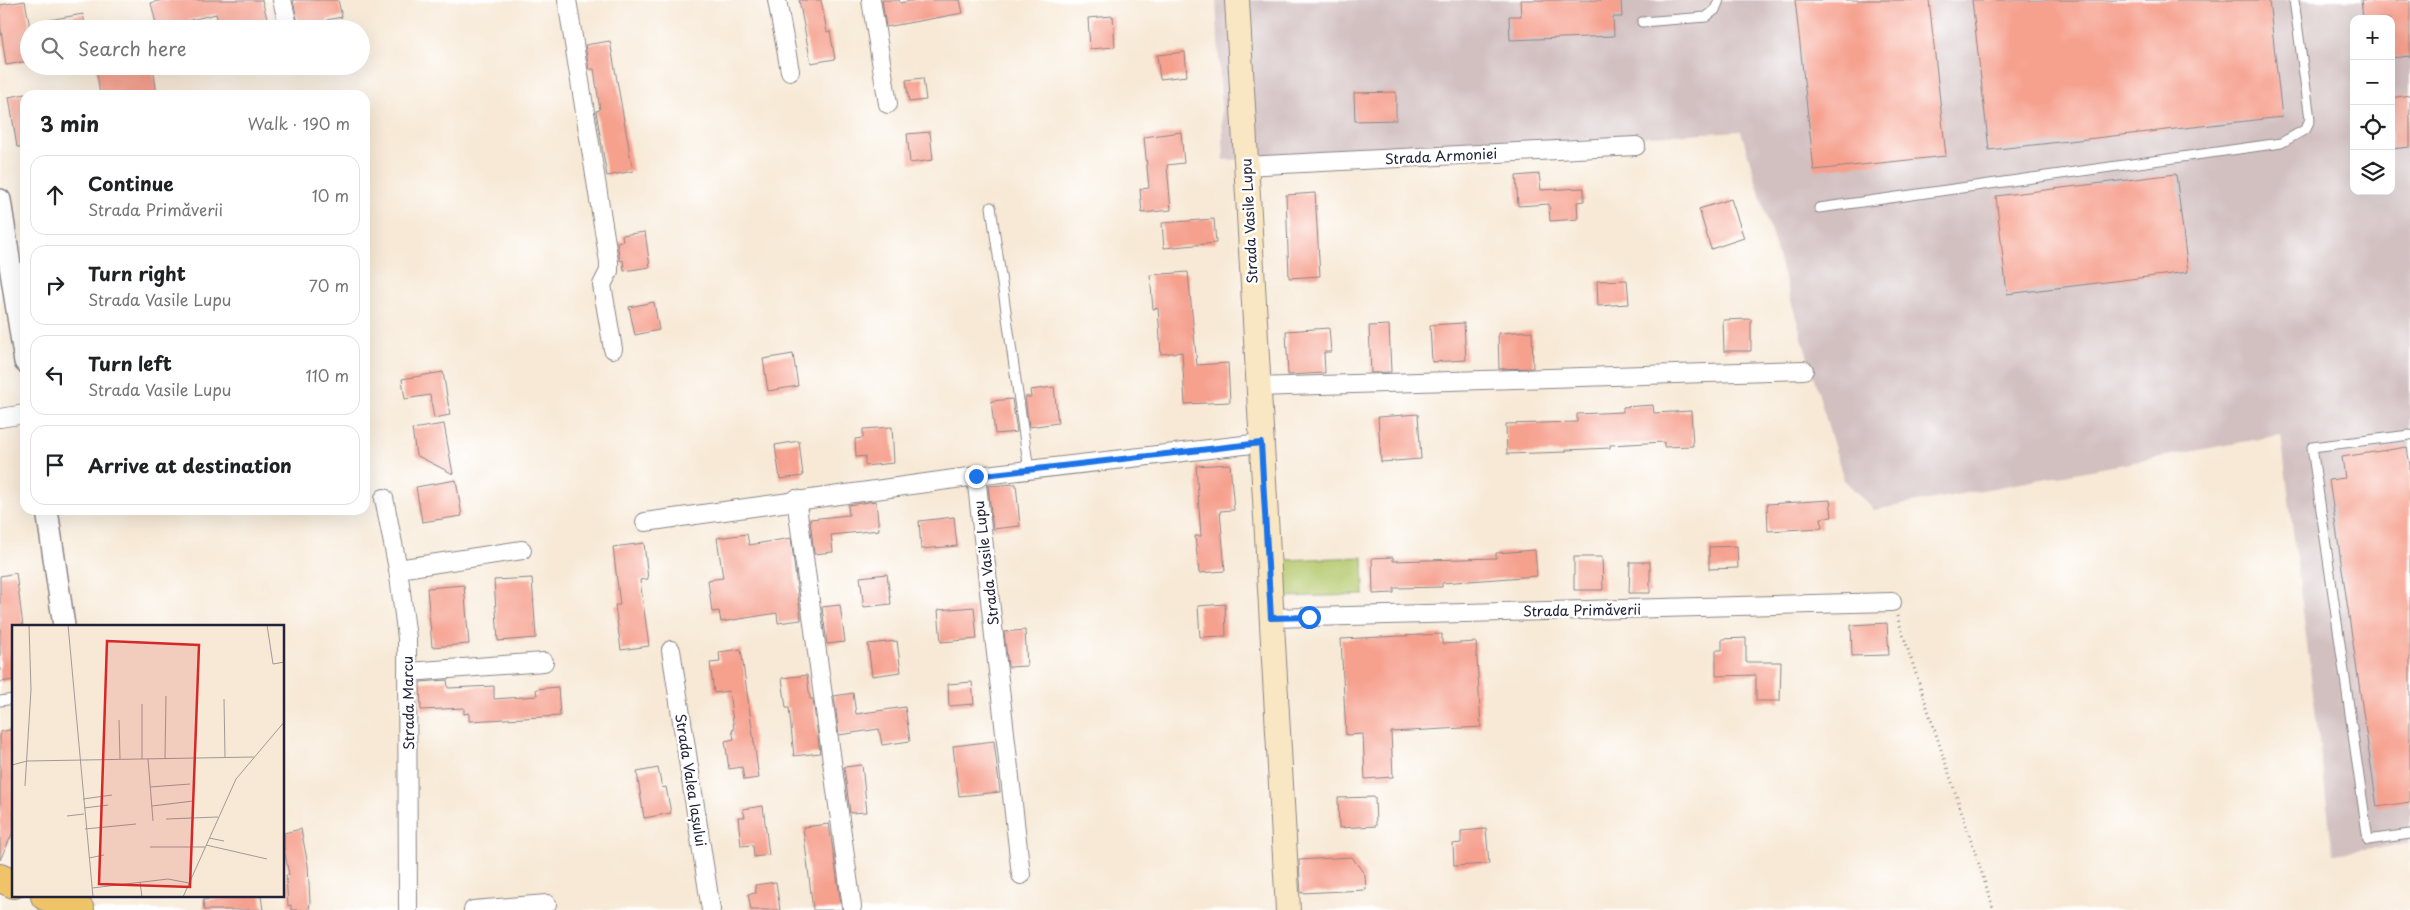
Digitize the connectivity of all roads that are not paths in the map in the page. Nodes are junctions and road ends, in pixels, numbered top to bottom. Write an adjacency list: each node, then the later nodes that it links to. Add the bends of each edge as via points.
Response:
1 (282, 0): 8 (street)
2 (567, 0): 18 (street, via 609,262 609,271 602,285)
3 (777, 0): 10 (street)
4 (870, 0): 11 (street)
5 (1237, 0): 13 (main road, Strada Vasile Lupu)
6 (1719, 0): 9 (lane, via 1715,10 1706,17)
7 (2294, 0): 16 (lane, via 2310,119 2306,129 2281,143)
8 (287, 20)
9 (1642, 22)
10 (790, 71)
11 (888, 104)
12 (1636, 146): 13 (street, Strada Armoniei)
13 (1246, 166): 20 (main road, Strada Vasile Lupu)
14 (0, 200): 17 (street)
15 (991, 207): 25 (lane)
16 (1819, 208)
17 (20, 330)
18 (614, 350)
19 (1804, 370): 20 (street)
20 (1258, 387): 24 (main road, Strada Vasile Lupu)
21 (20, 415): 22 (street)
22 (0, 418)
23 (2410, 435): 39 (lane, via 2312,447 2368,840)
24 (1261, 443): 25 (street); 34 (main road, Strada Vasile Lupu)
25 (1029, 470): 26 (street)
26 (976, 476): 28 (street); 40 (street, Strada Vasile Lupu)
27 (384, 498): 32 (street, Strada Marcu)
28 (796, 499): 30 (street); 45 (street)
29 (48, 515): 35 (street)
30 (645, 522)
31 (522, 550): 32 (street)
32 (398, 569): 38 (street, Strada Marcu)
33 (1892, 602): 34 (street, Strada Primăverii)
34 (1271, 618): 50 (main road, Strada Vasile Lupu)
35 (64, 625)
36 (671, 650): 49 (street, Strada Valea Iașului)
37 (544, 662): 38 (street)
38 (409, 672): 47 (street, Strada Marcu)
39 (2410, 834)
40 (1022, 875)
41 (0, 878): 42 (main road)
42 (12, 883)
43 (42, 899): 46 (main road)
44 (547, 904): 48 (street)
45 (852, 907)
46 (80, 910)
47 (408, 910)
48 (473, 910)
49 (711, 910)
50 (1288, 910)

